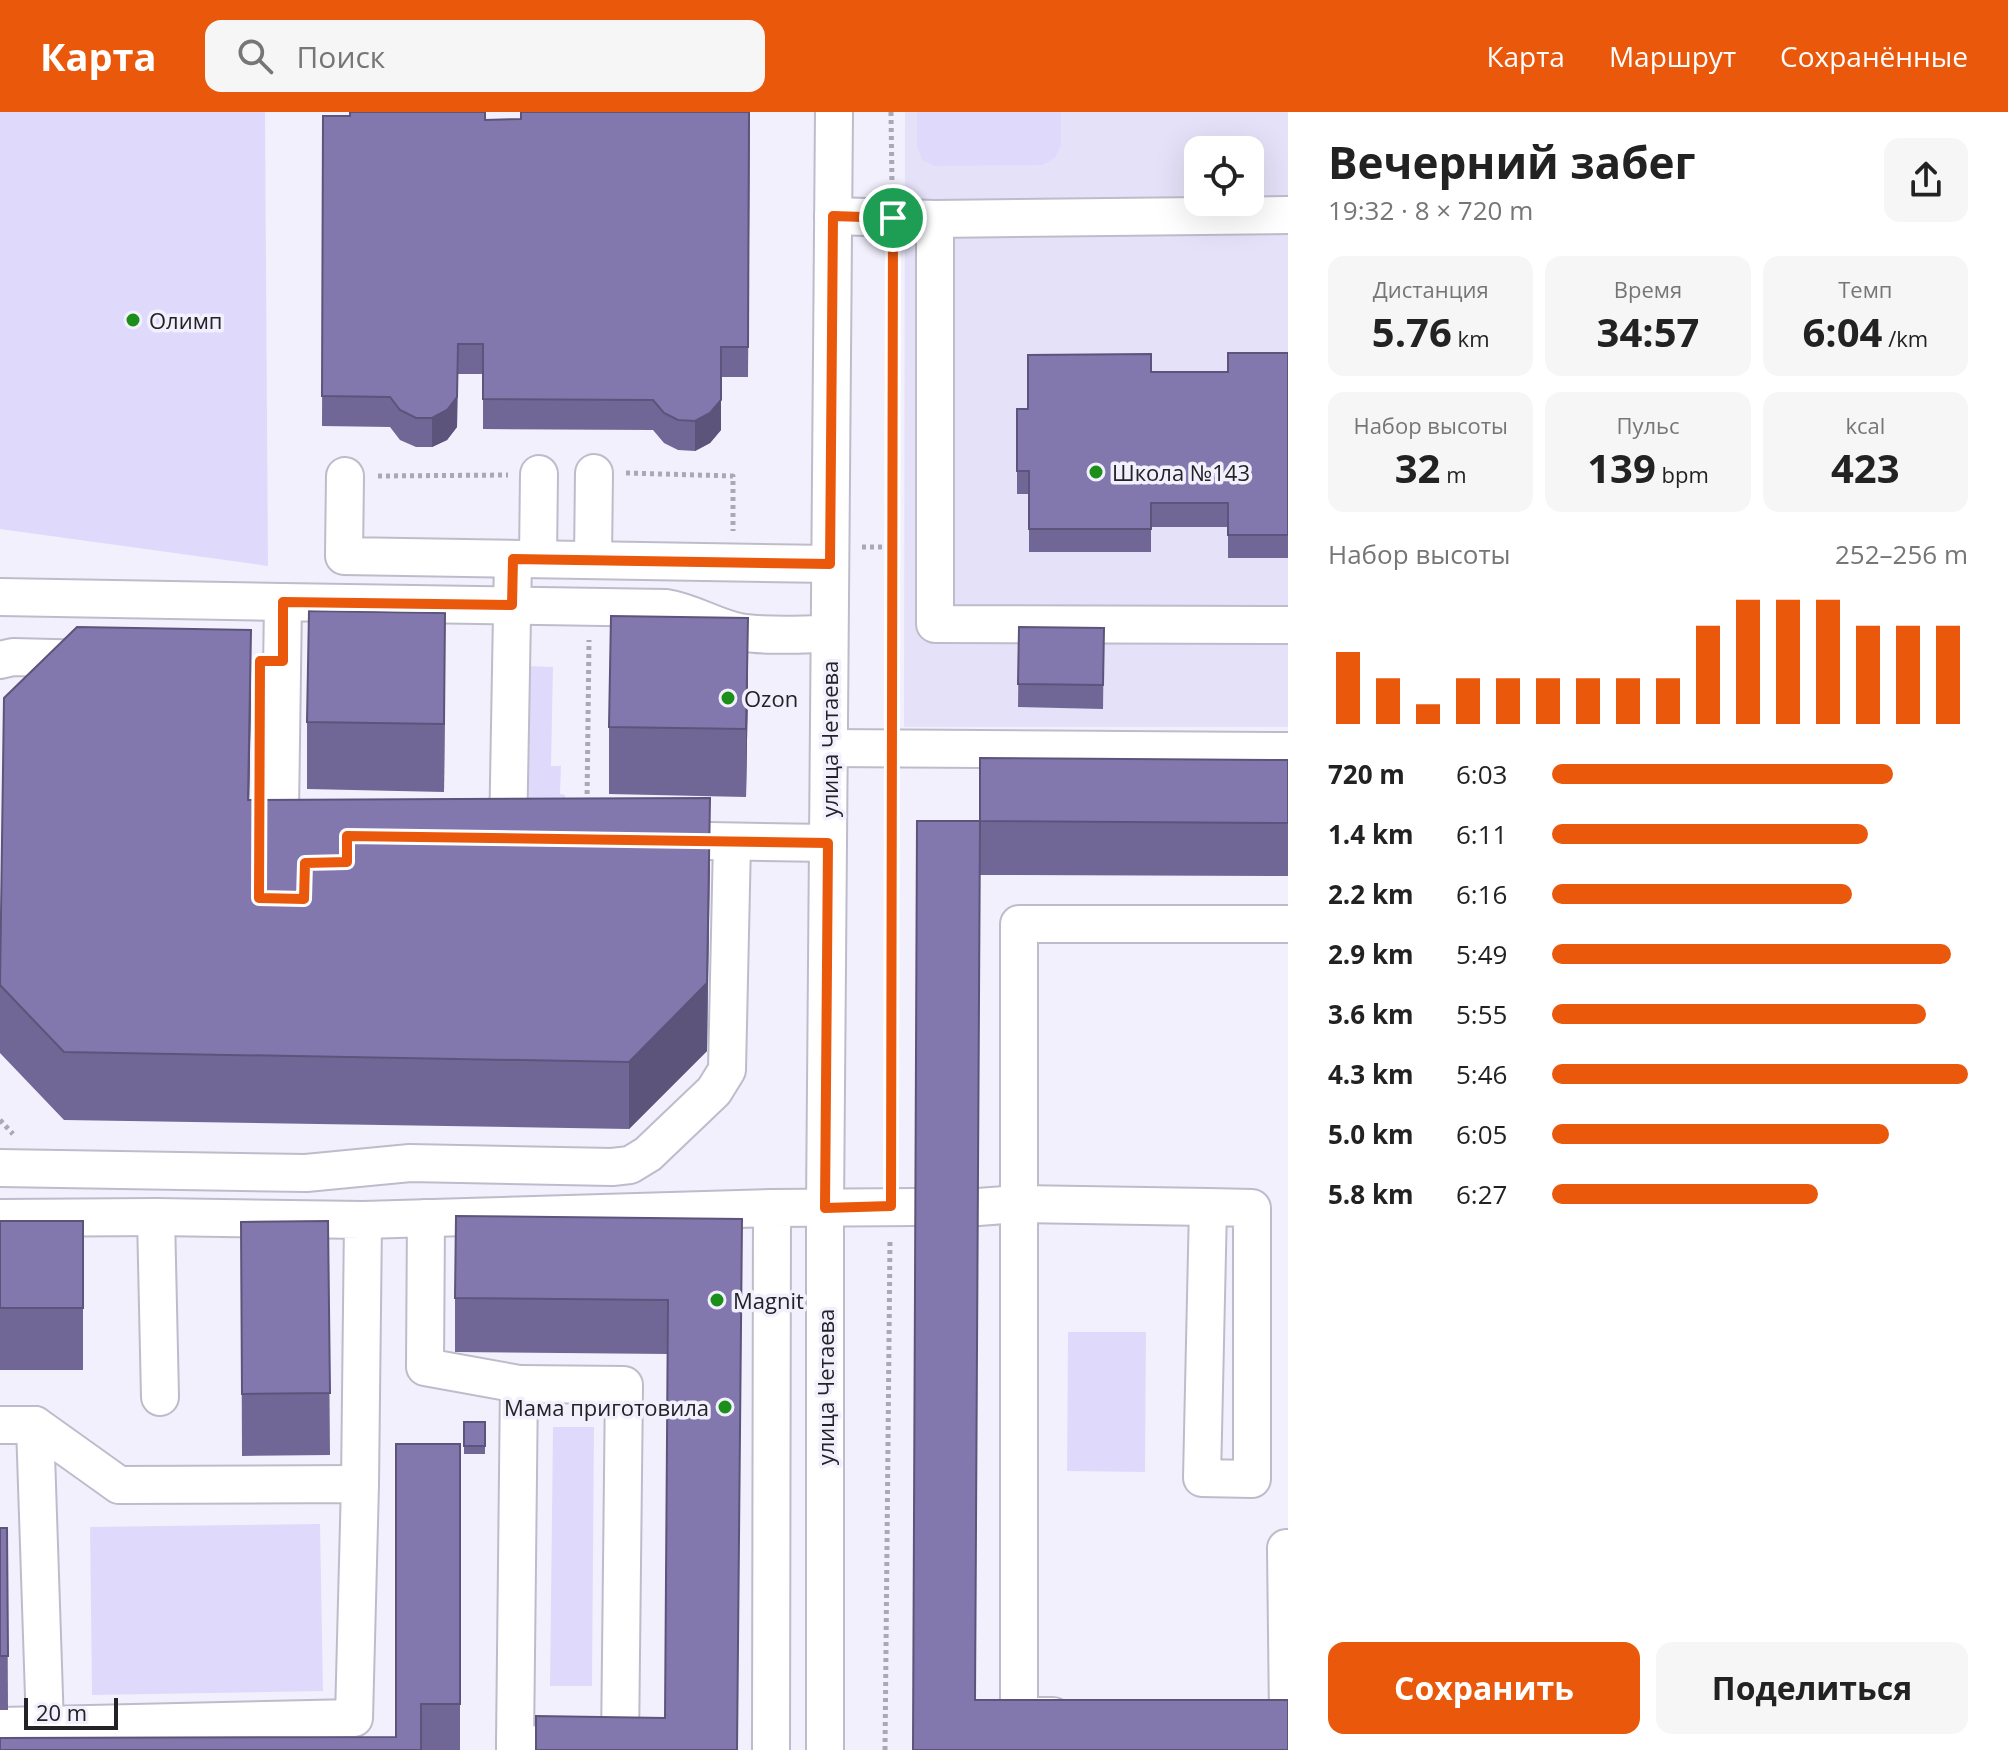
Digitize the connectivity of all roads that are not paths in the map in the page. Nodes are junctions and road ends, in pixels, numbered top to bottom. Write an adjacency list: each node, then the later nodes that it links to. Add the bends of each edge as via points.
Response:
1 (834, 112): 3 (street, улица Четаева)
2 (1288, 215): 4 (street)
3 (833, 216): 4 (street); 10 (street, улица Четаева)
4 (935, 219): 14 (street, via 935,624)
5 (594, 473): 9 (street)
6 (539, 474): 8 (street)
7 (345, 476): 8 (street, via 344,556)
8 (525, 558): 9 (street); 13 (street)
9 (593, 559): 10 (street)
10 (830, 564): 15 (street, улица Четаева)
11 (0, 597): 12 (street)
12 (272, 602): 13 (street); 18 (street)
13 (512, 605): 15 (street, via 680,610 740,632); 22 (street, via 525,838)
14 (1288, 625)
15 (829, 634): 19 (street, улица Четаева)
16 (121, 659): 17 (street)
17 (0, 660)
18 (262, 661): 21 (street, via 282,822 293,833); 26 (street)
19 (829, 748): 20 (street); 25 (street, улица Четаева)
20 (1288, 751)
21 (333, 835)
22 (459, 837)
23 (674, 841): 24 (street)
24 (732, 842): 25 (street); 28 (street, via 727,1070 714,1091 638,1161 612,1167 410,1163 306,1173)
25 (828, 843): 34 (street, улица Четаева)
26 (259, 852)
27 (1288, 924): 29 (street, via 1019,924)
28 (0, 1168)
29 (1019, 1204): 31 (street); 32 (street); 46 (street, via 1019,1716)
30 (903, 1207): 34 (street)
31 (978, 1207)
32 (1208, 1207): 32 (street, via 1252,1208 1252,1479 1202,1478)
33 (772, 1208): 34 (street); 37 (street); 43 (street)
34 (825, 1208): 44 (street, улица Четаева)
35 (156, 1217): 36 (street); 38 (street); 40 (street)
36 (0, 1218)
37 (426, 1218): 38 (street); 39 (street, via 425,1367)
38 (363, 1220): 42 (street)
39 (519, 1384): 51 (street); 51 (street, via 624,1385 622,1573 620,1745)
40 (160, 1397)
41 (17, 1425): 42 (street, via 119,1485); 49 (street)
42 (360, 1484): 50 (street)
43 (772, 1538): 44 (street); 52 (street)
44 (825, 1539): 53 (street, улица Четаева)
45 (1286, 1548): 47 (street)
46 (1082, 1716)
47 (1277, 1717)
48 (0, 1726): 49 (street)
49 (45, 1726): 50 (street)
50 (361, 1734)
51 (515, 1747)
52 (771, 1750)
53 (825, 1750)

